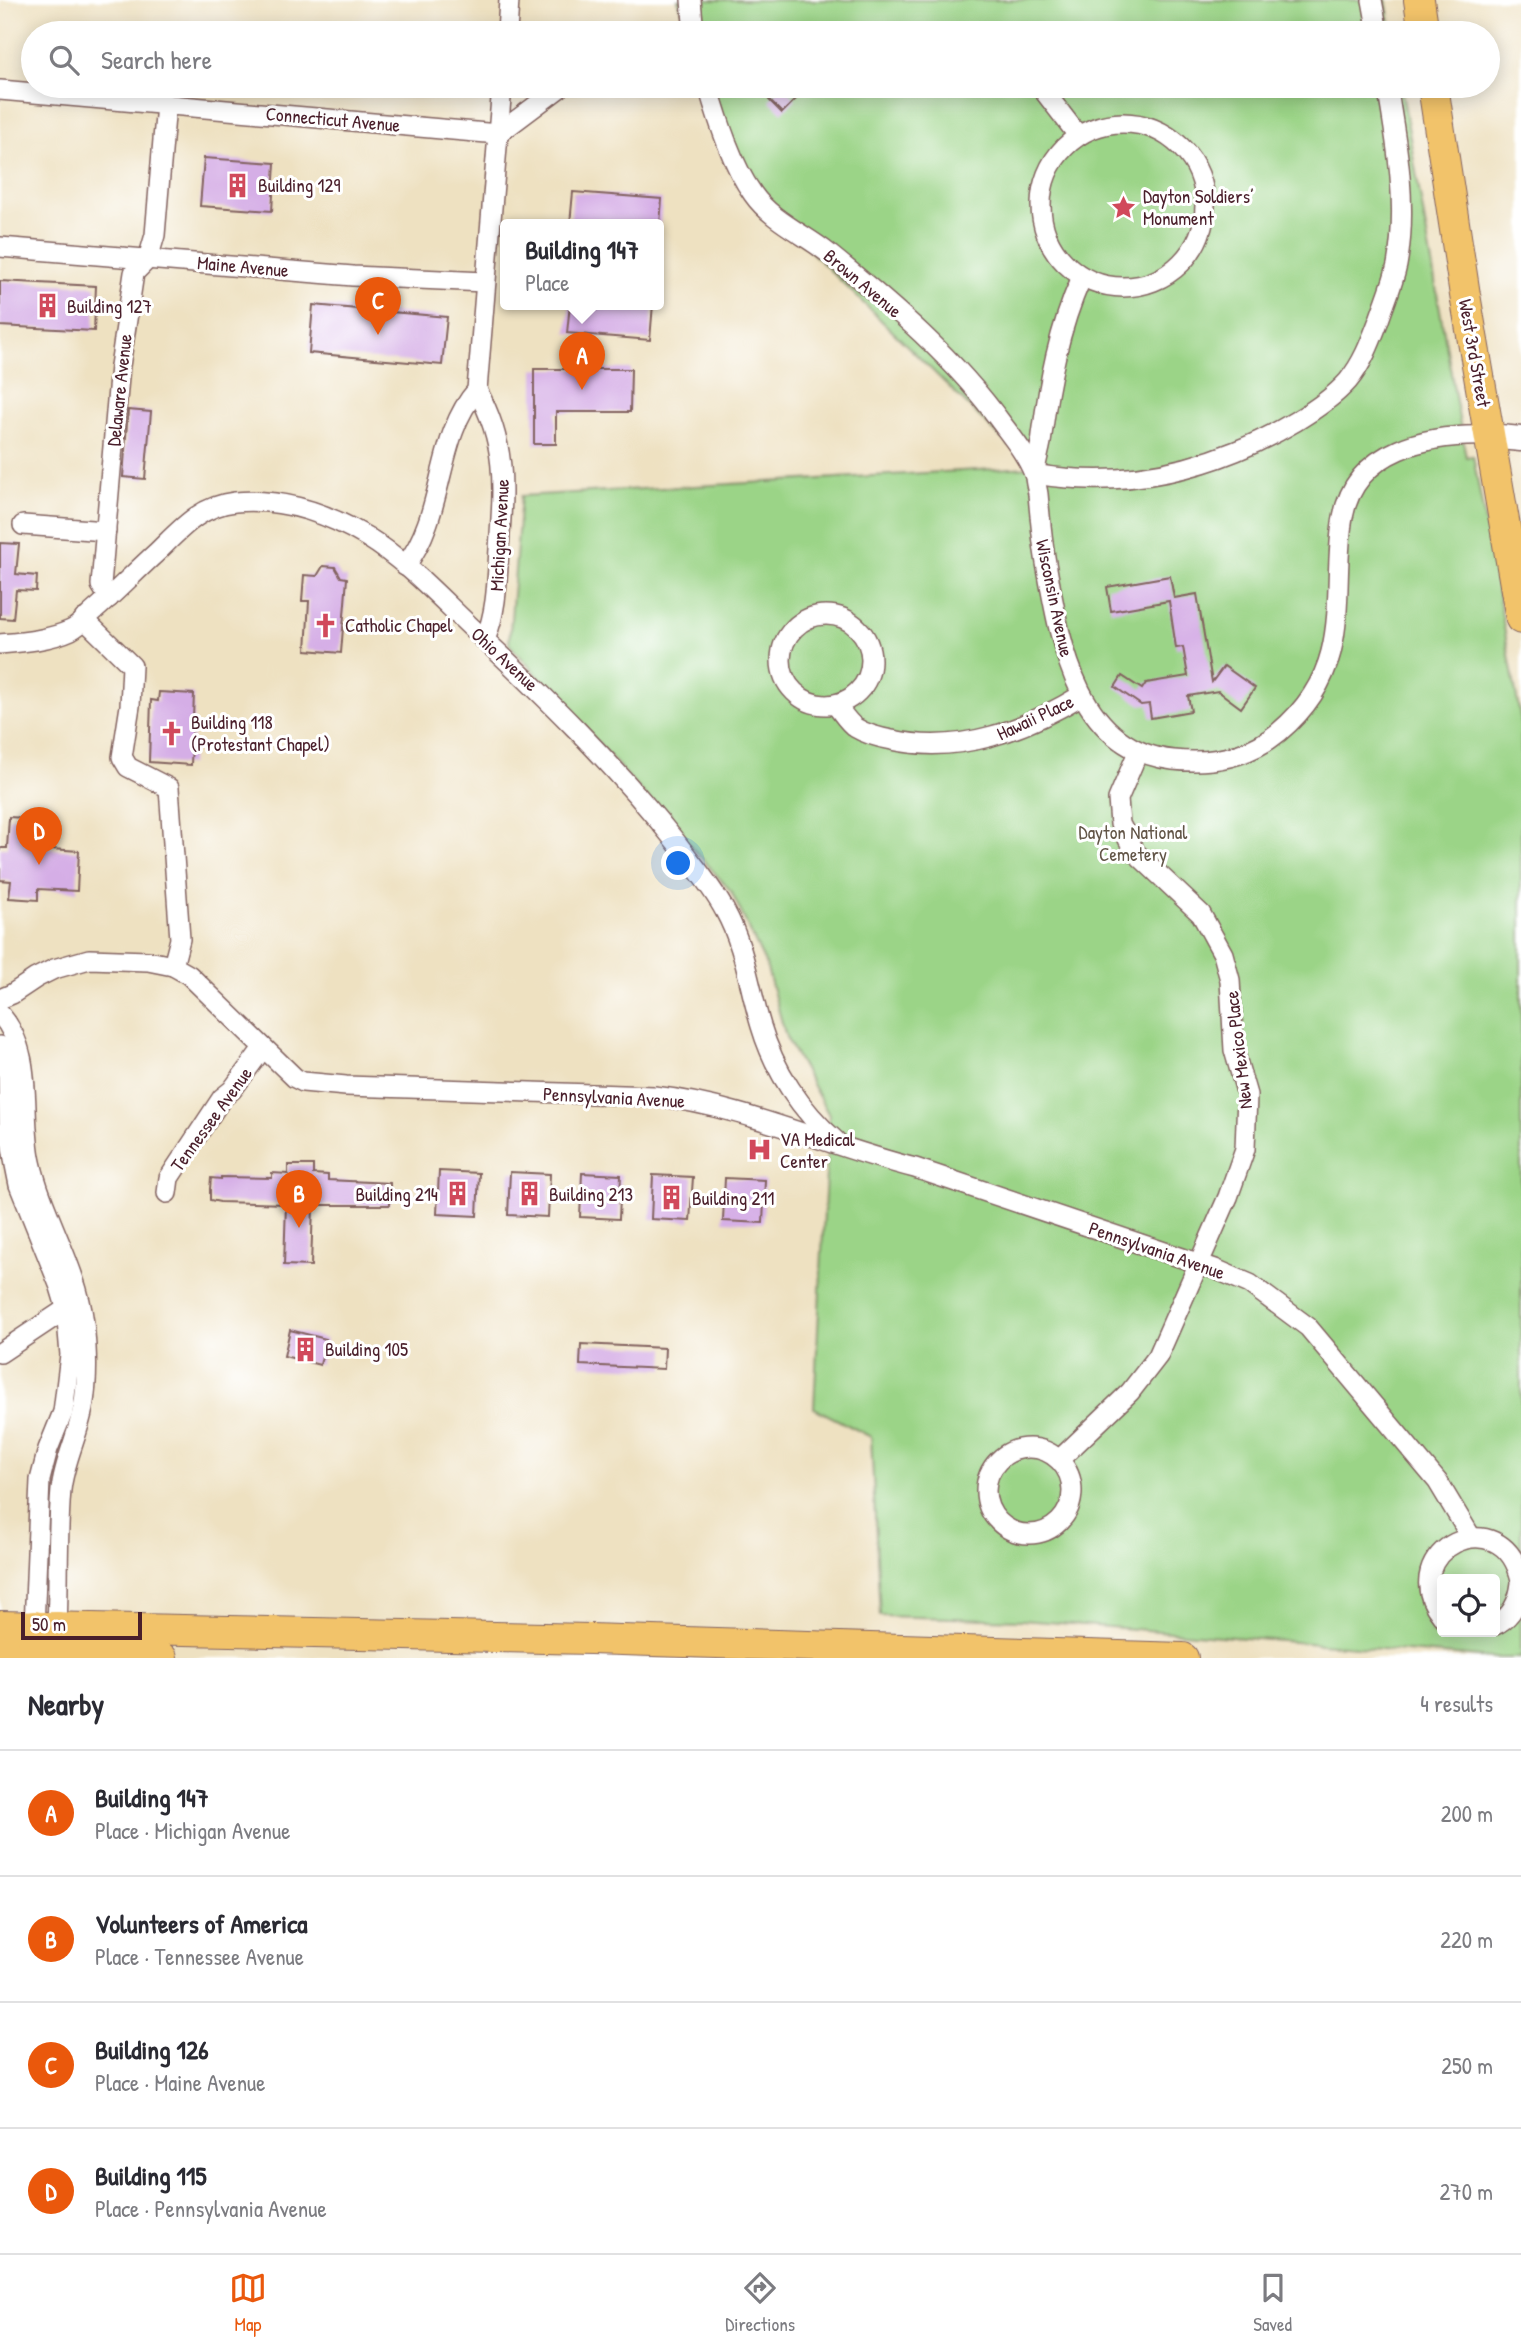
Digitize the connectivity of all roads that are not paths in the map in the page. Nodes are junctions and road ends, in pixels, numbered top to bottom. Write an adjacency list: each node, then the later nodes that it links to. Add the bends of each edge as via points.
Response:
1 (509, 0): 5 (street)
2 (691, 0): 6 (street)
3 (1372, 0): 7 (street)
4 (1419, 0): 8 (main road)
5 (508, 21)
6 (693, 21)
7 (1376, 21)
8 (1422, 21)
9 (0, 90): 10 (street, Connecticut Avenue)
10 (21, 92)
11 (95, 98): 18 (street, Connecticut Avenue)
12 (501, 98): 19 (street, Michigan Avenue)
13 (546, 98): 19 (street)
14 (712, 98): 28 (street, Brown Avenue, via 753,195 838,261 948,358 978,390)
15 (1049, 98): 20 (street)
16 (1389, 98): 28 (street, via 1401,196 1399,246 1390,291 1371,341 1348,380 1279,432 1185,470 1121,479)
17 (1435, 98): 26 (main road, West 3rd Street)
18 (166, 104): 19 (street, Connecticut Avenue); 22 (street, Delaware Avenue, via 155,235)
19 (498, 134): 24 (street, Michigan Avenue)
20 (1077, 134): 23 (street, via 1053,163 1042,212 1055,250); 23 (street, via 1119,124 1158,131 1184,149 1196,166 1205,207 1193,249 1167,275 1123,287)
21 (0, 247): 22 (street, Maine Avenue)
22 (148, 259): 24 (street, Maine Avenue); 30 (street, Delaware Avenue, via 134,273 120,366)
23 (1081, 279): 28 (street, Wisconsin Avenue, via 1058,344)
24 (485, 282): 25 (street, Michigan Avenue)
25 (477, 390): 31 (street, Michigan Avenue, via 458,418 425,535); 35 (street, Michigan Avenue, via 499,449 504,491 496,599)
26 (1489, 436): 27 (street); 34 (main road, West 3rd Street); 39 (street, Wisconsin Avenue, via 1464,435 1399,448 1370,468 1354,488 1343,520 1331,651 1323,676 1294,719 1267,741 1227,758 1183,761)
27 (1521, 439)
28 (1034, 474): 37 (street, Wisconsin Avenue, via 1060,636)
29 (23, 526): 30 (street)
30 (106, 531): 32 (street, Delaware Avenue, via 101,585)
31 (405, 566): 32 (street, Ohio Avenue, via 367,537 303,508 232,502 198,513); 35 (street, Ohio Avenue)
32 (109, 598): 33 (street, Ohio Avenue)
33 (84, 619): 36 (street, Ohio Avenue, via 73,629 49,637); 40 (street, via 132,666 122,757 128,767 169,788 180,939)
34 (1521, 619)
35 (485, 640): 45 (street, Ohio Avenue, via 575,727 715,893 739,941 774,1059 812,1119)
36 (0, 643)
37 (1082, 695): 38 (street, Hawaii Place, via 1040,719 990,738 936,745 870,734 855,727); 39 (street, Wisconsin Avenue, via 1101,722)
38 (835, 704): 38 (street, via 808,701 796,694 783,671 781,657 787,638 800,623 816,616 838,616 857,626 871,656 862,687)
39 (1138, 752): 47 (street, New Mexico Place, via 1118,799 1120,824 1135,852 1192,902 1216,938 1227,967 1234,1050 1247,1095 1245,1149)
40 (173, 966): 41 (street, Pennsylvania Avenue, via 89,959 54,969); 44 (street, Pennsylvania Avenue, via 189,975)
41 (0, 999)
42 (0, 1014): 48 (street, via 13,1028 20,1048 31,1161 76,1283)
43 (0, 1046): 48 (street, via 8,1075 10,1142 19,1185 60,1287)
44 (263, 1048): 45 (street, Pennsylvania Avenue, via 303,1082 654,1096 725,1108); 46 (street, Tennessee Avenue, via 222,1098 176,1167)
45 (845, 1148): 47 (street, Pennsylvania Avenue)
46 (167, 1193)
47 (1199, 1263): 50 (street, New Mexico Place, via 1158,1356 1130,1392); 51 (street, Pennsylvania Avenue, via 1250,1284 1308,1327 1438,1482)
48 (72, 1304): 49 (street); 56 (street, via 63,1412 40,1480)
49 (0, 1353)
50 (1059, 1460): 50 (street, via 1067,1471 1072,1497 1059,1522 1048,1530 1022,1534 997,1520 986,1494 987,1479 999,1461 1017,1449 1032,1448)
51 (1471, 1537): 52 (street, via 1499,1544 1518,1566); 53 (street, via 1456,1541 1434,1562 1429,1592)
52 (1521, 1581): 54 (street, via 1520,1597)
53 (1437, 1610)
54 (1500, 1623)
55 (0, 1626): 56 (main road)
56 (46, 1646): 57 (main road); 58 (main road); 60 (main road)
57 (589, 1648): 59 (main road)
58 (0, 1649)
59 (998, 1654): 61 (main road)
60 (162, 1658)
61 (1183, 1658)

